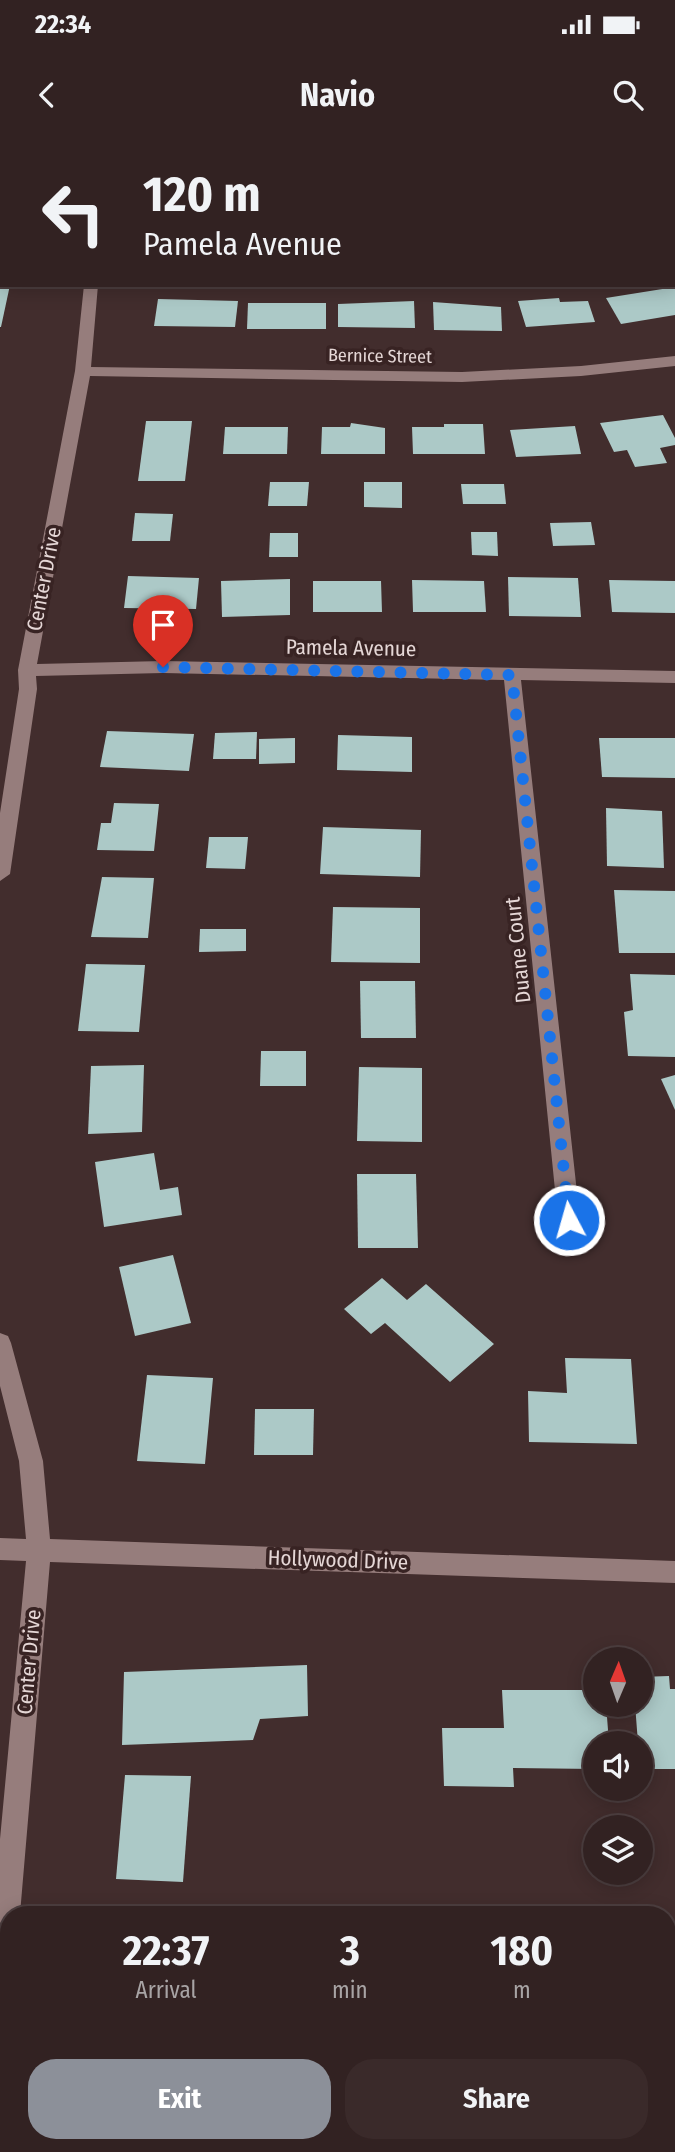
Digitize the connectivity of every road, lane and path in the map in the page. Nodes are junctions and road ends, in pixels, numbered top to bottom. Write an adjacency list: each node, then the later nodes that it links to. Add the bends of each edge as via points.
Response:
1 (91, 287): 3 (street, Center Drive)
2 (675, 361): 3 (street, Bernice Street, via 462,377)
3 (83, 371): 4 (street, Center Drive)
4 (27, 670): 5 (street, Pamela Avenue, via 163,667); 7 (street, Center Drive)
5 (512, 675): 6 (street, Pamela Avenue); 8 (street, Duane Court)
6 (675, 677)
7 (0, 874)
8 (569, 1220)
9 (0, 1343): 11 (street, Center Drive, via 31,1461)
10 (0, 1549): 11 (street, Hollywood Drive)
11 (39, 1549): 12 (street, Hollywood Drive); 13 (street, Center Drive)
12 (675, 1572)
13 (7, 1906)

